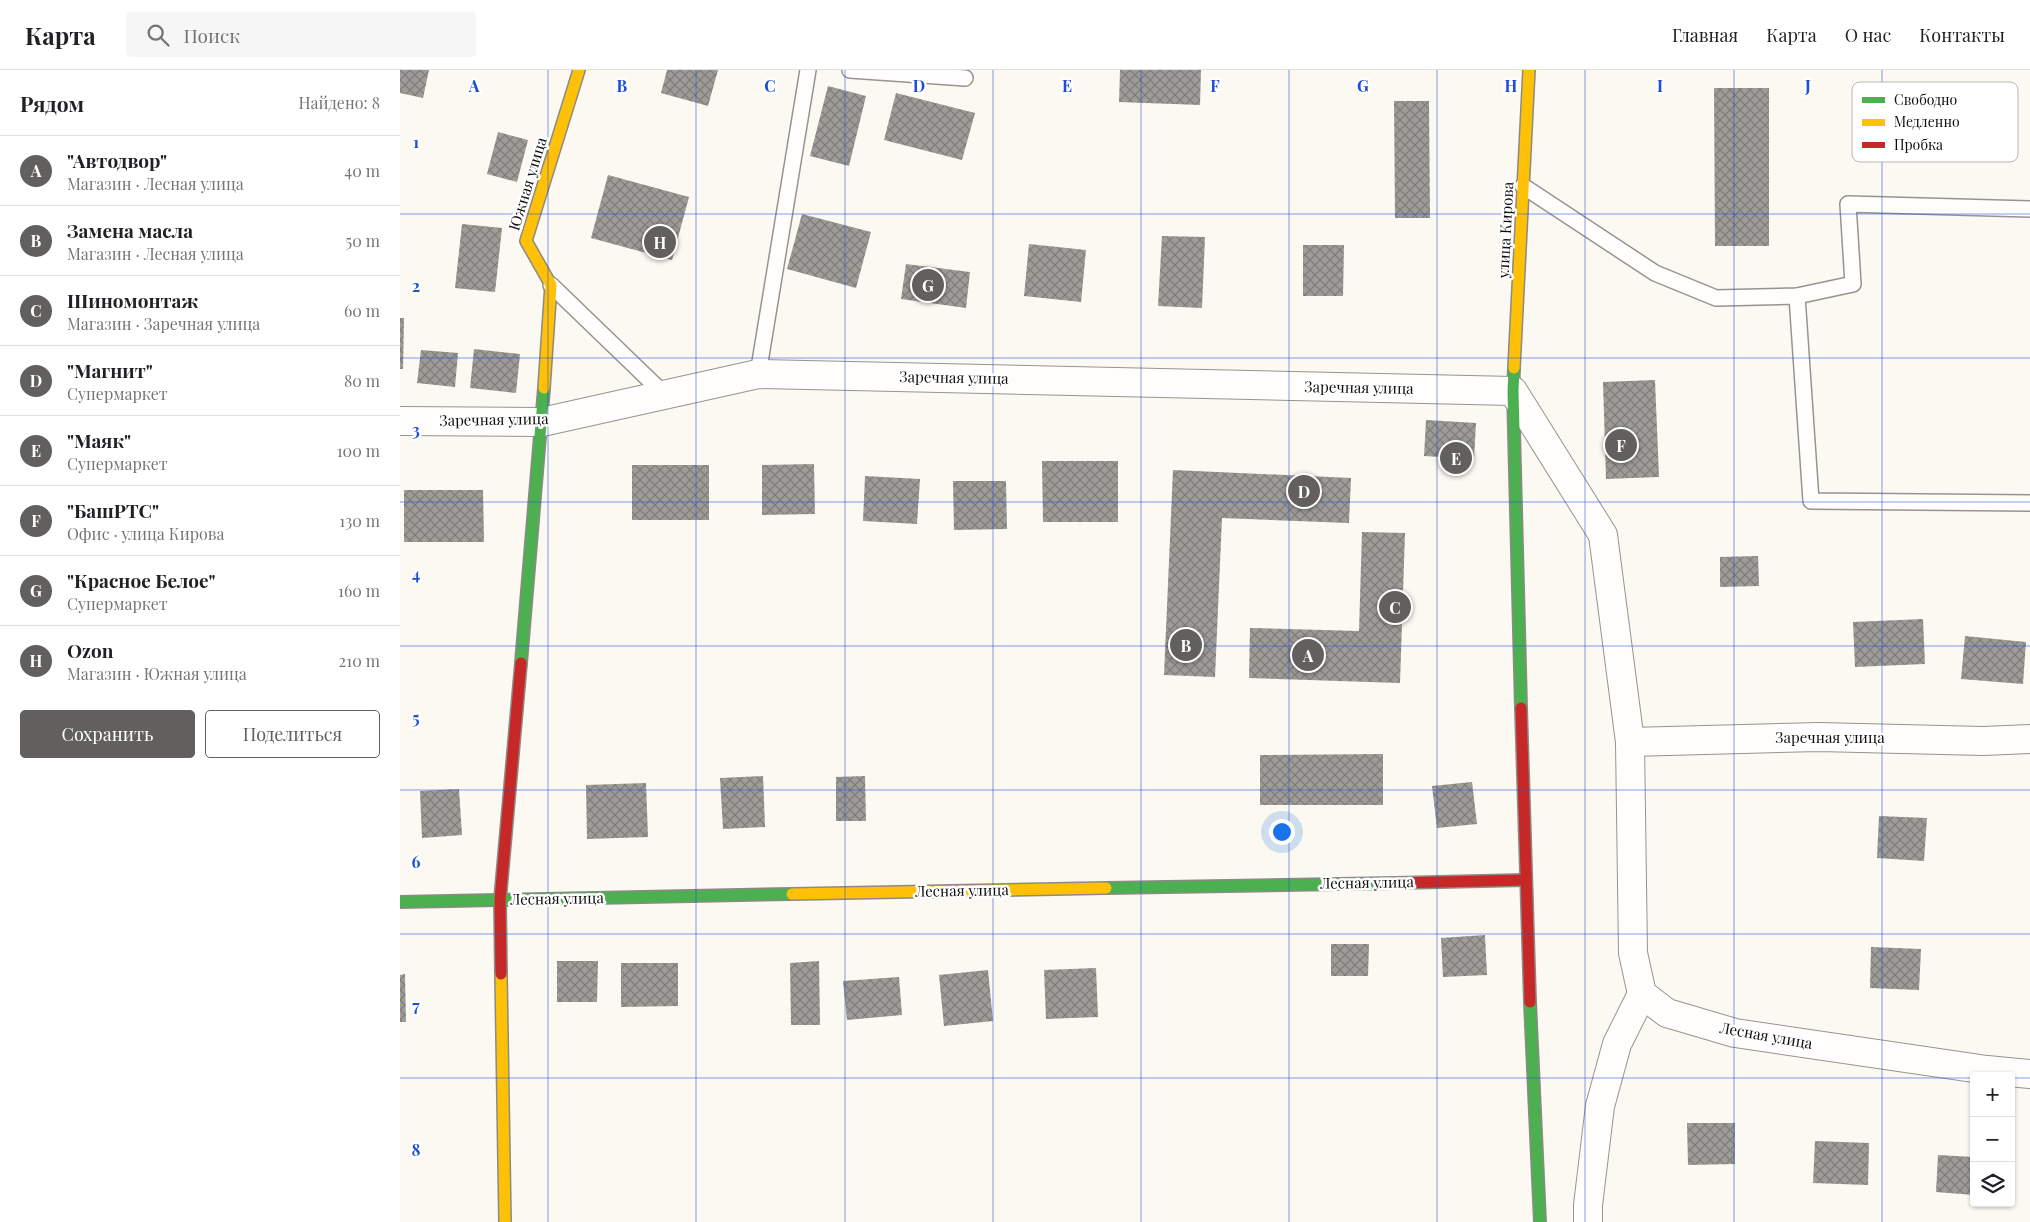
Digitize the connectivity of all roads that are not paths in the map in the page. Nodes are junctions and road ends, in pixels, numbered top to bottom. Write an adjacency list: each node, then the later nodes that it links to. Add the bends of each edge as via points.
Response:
1 (579, 70): 8 (street, Южная улица, via 526,242)
2 (808, 70): 10 (lane)
3 (850, 70): 5 (lane)
4 (1529, 70): 6 (street, улица Кирова)
5 (965, 78)
6 (1523, 186): 9 (lane, via 1655,273 1716,298); 11 (street, улица Кирова)
7 (2030, 209): 9 (lane, via 1848,204 1853,284)
8 (551, 285): 12 (lane); 14 (street)
9 (1797, 296): 15 (lane, via 1811,501)
10 (758, 374): 11 (street, Заречная улица); 12 (street, Заречная улица)
11 (1513, 391): 17 (street, via 1602,535); 18 (street, улица Кирова)
12 (665, 395): 14 (street, Заречная улица)
13 (400, 421): 14 (street, Заречная улица)
14 (542, 422): 19 (street)
15 (2030, 503)
16 (2030, 739): 17 (street, Заречная улица, via 1819,737)
17 (1630, 742): 21 (street, via 1633,953)
18 (1525, 880): 19 (street, Лесная улица); 24 (street, улица Кирова)
19 (500, 900): 20 (street, Лесная улица); 23 (street)
20 (400, 902)
21 (1642, 994): 22 (street, Лесная улица, via 1667,1014 1736,1033); 25 (street, via 1617,1044 1600,1106)
22 (2030, 1074)
23 (505, 1222)
24 (1540, 1222)
25 (1588, 1222)

